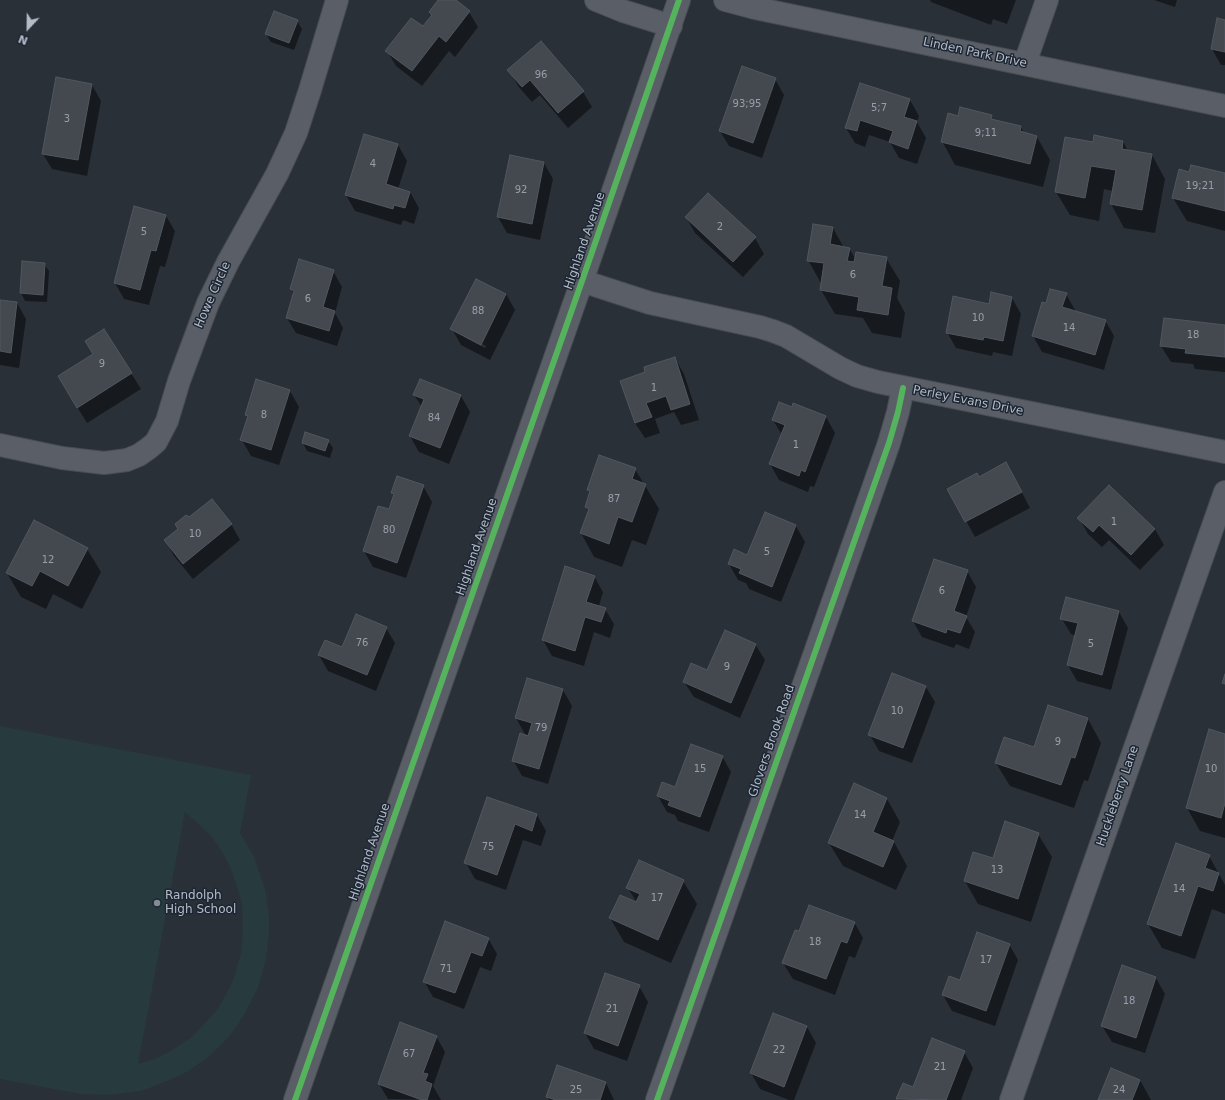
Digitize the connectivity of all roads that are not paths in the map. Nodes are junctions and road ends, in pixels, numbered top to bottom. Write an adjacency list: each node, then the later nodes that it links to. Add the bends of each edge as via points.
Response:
1 (337, 0): 11 (street, Howe Circle, via 296,133 208,303 167,421 156,442 139,455 127,460 104,463 69,459)
2 (596, 0): 6 (street)
3 (679, 0): 6 (street, Highland Avenue)
4 (725, 0): 7 (street, Linden Park Drive)
5 (1046, 0): 7 (street)
6 (671, 26): 9 (street, Highland Avenue)
7 (1025, 63): 8 (street, Linden Park Drive)
8 (1225, 106)
9 (582, 281): 10 (street, Perley Evans Drive, via 650,303 773,331 857,376); 14 (street, Highland Avenue)
10 (903, 388): 12 (street, Perley Evans Drive); 15 (street, Glovers Brook Road, via 889,443)
11 (0, 444)
12 (1225, 452)
13 (1225, 492): 16 (street, Huckleberry Lane)
14 (294, 1100)
15 (657, 1100)
16 (1011, 1100)

